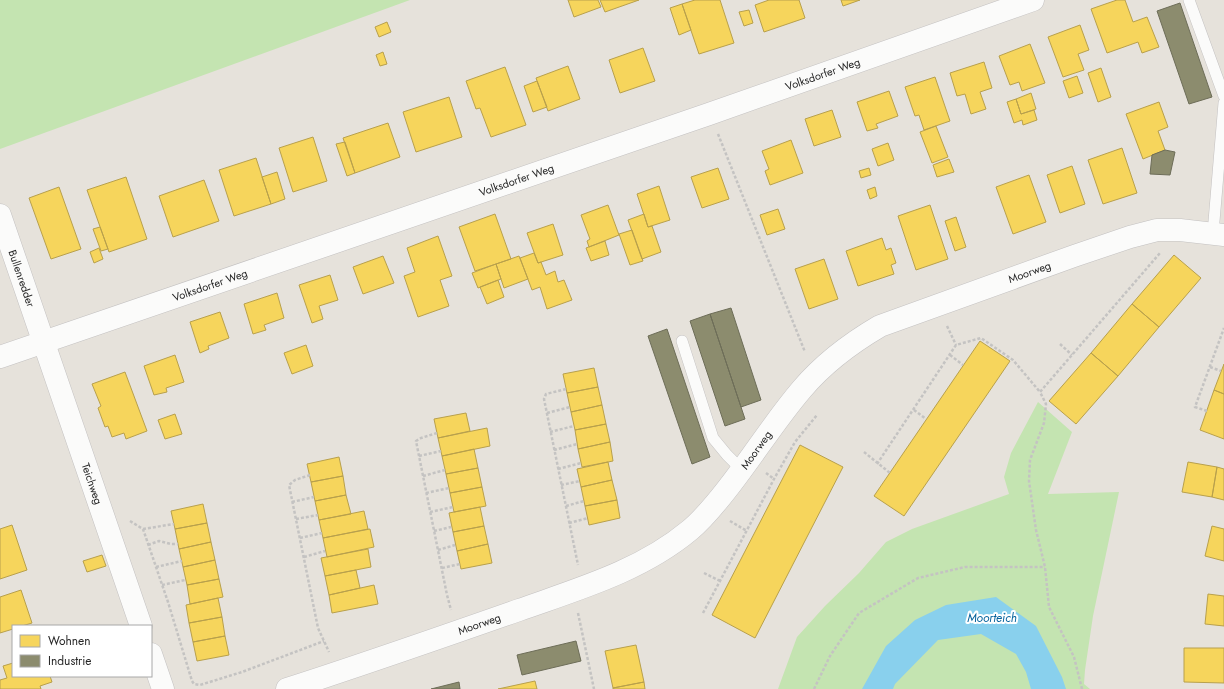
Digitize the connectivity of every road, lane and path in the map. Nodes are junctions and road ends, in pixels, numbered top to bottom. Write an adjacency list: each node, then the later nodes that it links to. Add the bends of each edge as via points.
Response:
1 (1033, 0): 5 (street, Volksdorfer Weg)
2 (1189, 0): 3 (lane)
3 (1224, 96)
4 (1224, 103): 8 (lane)
5 (709, 114): 10 (street, Volksdorfer Weg); 19 (path)
6 (0, 215): 10 (street, Bullenredder)
7 (1180, 230): 8 (street, Moorweg); 14 (path); 19 (street, Moorweg, via 1157,230 1130,237 880,326 837,355)
8 (1219, 234)
9 (1224, 328): 17 (path)
10 (44, 341): 15 (street, Volksdorfer Weg); 50 (street, Teichweg)
11 (682, 341): 40 (lane, via 713,438)
12 (1060, 344): 14 (path)
13 (950, 355): 16 (path); 21 (path, via 956,345 981,338 1013,360); 23 (path)
14 (1072, 355): 21 (path)
15 (0, 357)
16 (963, 365)
17 (1210, 367): 18 (path); 24 (path, via 1195,407)
18 (1221, 371)
19 (814, 375): 40 (street, Moorweg)
20 (566, 389): 25 (path, via 546,394 544,399)
21 (1040, 392): 75 (path, via 1046,404 1044,423 1030,460 1029,481 1036,530)
22 (570, 407): 25 (path)
23 (914, 410): 27 (path); 37 (path)
24 (1207, 411)
25 (547, 413): 29 (path)
26 (816, 415): 79 (path, via 792,448)
27 (926, 419)
28 (574, 426): 29 (path)
29 (550, 432): 32 (path)
30 (437, 433): 35 (path, via 416,441)
31 (577, 444): 32 (path)
32 (554, 450): 38 (path)
33 (441, 451): 35 (path)
34 (864, 452): 37 (path)
35 (419, 456): 43 (path)
36 (581, 463): 38 (path)
37 (877, 464): 41 (path)
38 (558, 469): 45 (path)
39 (445, 470): 43 (path)
40 (742, 470): 81 (street, Moorweg, via 710,510 691,529 661,551 640,563)
41 (890, 472)
42 (310, 475): 51 (path, via 289,485)
43 (422, 476): 47 (path)
44 (580, 481): 45 (path)
45 (561, 485): 52 (path)
46 (449, 488): 47 (path)
47 (426, 493): 54 (path)
48 (314, 497): 51 (path)
49 (584, 501): 52 (path)
50 (99, 502): 61 (path); 83 (street, Teichweg)
51 (292, 502): 57 (path)
52 (566, 506): 58 (path)
53 (453, 507): 54 (path)
54 (430, 512): 62 (path)
55 (318, 514): 57 (path)
56 (588, 518): 58 (path)
57 (296, 519): 64 (path)
58 (569, 523): 70 (path)
59 (174, 524): 61 (path)
60 (451, 527): 62 (path)
61 (143, 529): 65 (path)
62 (434, 530): 68 (path)
63 (322, 533): 64 (path)
64 (300, 538): 71 (path)
65 (148, 544): 66 (path, via 159,541); 74 (path)
66 (178, 544)
67 (455, 545): 68 (path)
68 (438, 550): 76 (path)
69 (325, 552): 71 (path)
70 (575, 554)
71 (304, 557): 85 (path, via 318,628)
72 (182, 561): 74 (path)
73 (460, 564): 76 (path)
74 (156, 567): 80 (path)
75 (1045, 567): 91 (path, via 965,567 918,578 859,612 830,656); 92 (path, via 1049,607 1074,657)
76 (442, 568): 84 (path)
77 (704, 573): 79 (path)
78 (185, 580): 80 (path)
79 (720, 581): 82 (path)
80 (162, 586): 85 (path, via 194,684 200,685 242,672)
81 (573, 590): 84 (street, Moorweg); 90 (path)
82 (703, 614)
83 (142, 625)
84 (457, 631): 87 (street, Moorweg)
85 (324, 641): 87 (path)
86 (152, 657): 88 (street)
87 (339, 672): 89 (street, Moorweg)
88 (163, 689)
89 (287, 689)
90 (594, 689)
91 (814, 689)
92 (1082, 689)

